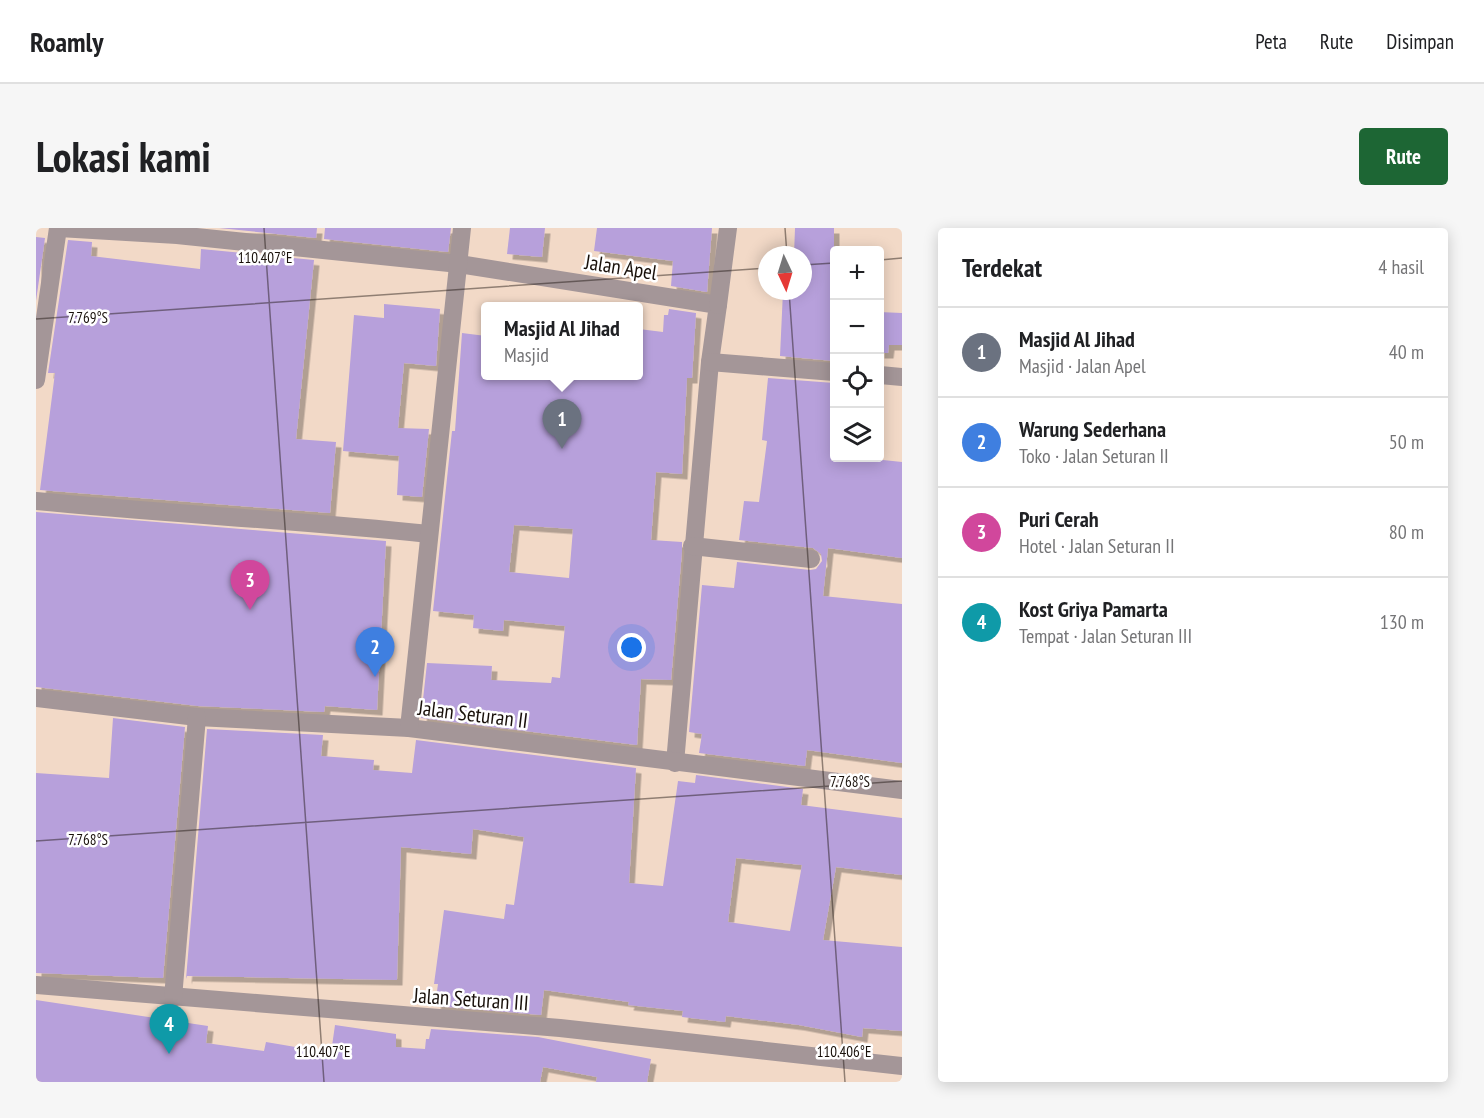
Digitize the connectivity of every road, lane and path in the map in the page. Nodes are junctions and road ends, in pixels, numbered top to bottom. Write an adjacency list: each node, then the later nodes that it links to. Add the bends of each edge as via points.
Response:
1 (59, 228): 4 (street, Jalan Apel); 11 (street)
2 (462, 228): 5 (street)
3 (728, 228): 6 (street)
4 (177, 231): 5 (street, Jalan Apel)
5 (459, 264): 6 (street, Jalan Apel); 13 (street)
6 (718, 305): 7 (street)
7 (710, 362): 8 (street); 14 (street)
8 (830, 372)
9 (884, 375): 10 (street)
10 (902, 377)
11 (36, 380)
12 (36, 501): 13 (street)
13 (429, 534): 18 (street)
14 (692, 546): 15 (street); 19 (street)
15 (811, 559)
16 (36, 698): 17 (street, Jalan Seturan II)
17 (197, 717): 18 (street, Jalan Seturan II); 22 (street)
18 (409, 728): 19 (street, Jalan Seturan II)
19 (675, 763): 20 (street, Jalan Seturan II)
20 (902, 790)
21 (36, 985): 22 (street, Jalan Seturan III)
22 (172, 998): 23 (street, Jalan Seturan III, via 560,1028)
23 (902, 1066)

